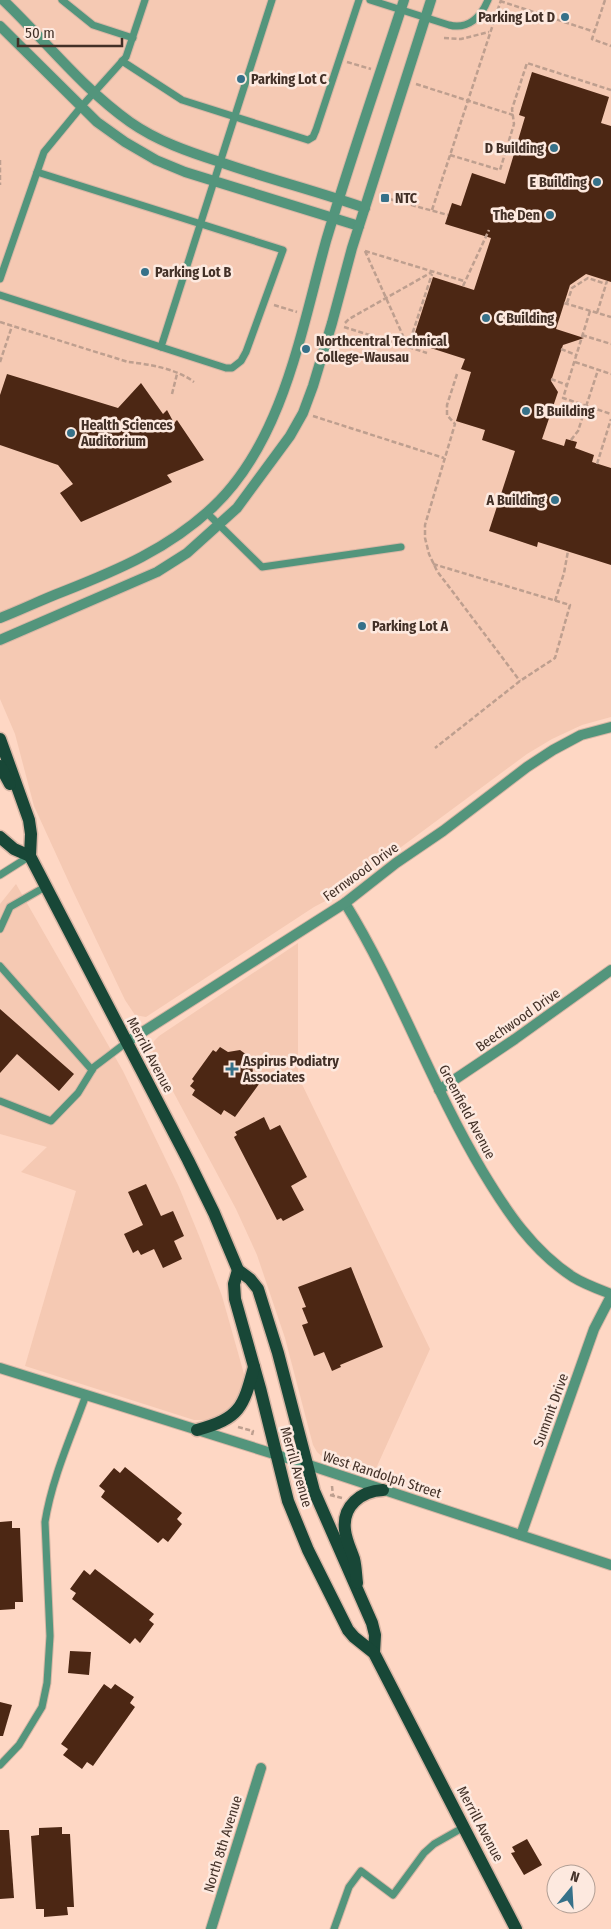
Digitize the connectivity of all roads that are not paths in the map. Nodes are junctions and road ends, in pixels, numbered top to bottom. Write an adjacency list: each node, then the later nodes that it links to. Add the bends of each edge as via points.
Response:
1 (4, 0): 14 (street)
2 (62, 0): 12 (lane, via 93,25)
3 (145, 0): 12 (lane)
4 (272, 0): 16 (lane)
5 (359, 0): 16 (lane, via 313,137 308,140)
6 (370, 0): 9 (lane)
7 (431, 0): 10 (street)
8 (488, 0): 10 (lane, via 479,16 464,26)
9 (402, 5): 10 (lane); 20 (street)
10 (426, 18): 21 (street)
11 (0, 26): 15 (street)
12 (133, 38): 13 (lane)
13 (122, 61): 14 (lane); 16 (lane, via 182,100)
14 (94, 92): 15 (lane); 17 (street, via 130,122 158,138)
15 (81, 106): 18 (lane, via 48,146); 19 (street, via 97,122 156,160)
16 (235, 118): 17 (lane)
17 (221, 163): 19 (lane); 20 (street)
18 (37, 172): 23 (lane); 25 (lane)
19 (214, 182): 22 (street); 23 (lane)
20 (340, 199): 21 (street); 22 (street)
21 (365, 208): 24 (street)
22 (334, 218): 24 (street); 28 (street, via 268,429 258,450 231,488)
23 (201, 224): 27 (lane); 27 (lane, via 283,250 256,327 237,366 226,368)
24 (359, 226): 29 (street, via 303,413 257,483)
25 (0, 279)
26 (0, 295): 27 (lane)
27 (161, 347)
28 (207, 513): 29 (lane); 31 (street, via 169,542 134,562)
29 (219, 525): 30 (lane, via 262,567); 32 (street, via 187,553 157,572)
30 (401, 547)
31 (0, 618)
32 (0, 640)
33 (611, 727): 41 (street, Fernwood Drive, via 581,736 553,750)
34 (0, 740): 36 (main road, Merrill Avenue)
35 (0, 766): 36 (main road)
36 (28, 817): 38 (main road, Merrill Avenue)
37 (0, 837): 38 (main road, via 14,849)
38 (30, 856): 39 (lane); 40 (main road, Merrill Avenue)
39 (0, 875)
40 (45, 887): 42 (lane, via 10,907); 45 (main road, Merrill Avenue)
41 (344, 903): 45 (street, Fernwood Drive); 47 (street, Greenfield Avenue, via 381,968)
42 (0, 929)
43 (0, 966): 46 (lane)
44 (611, 970): 47 (street, Beechwood Drive)
45 (127, 1042): 46 (lane); 49 (main road, Merrill Avenue, via 199,1183)
46 (92, 1070): 48 (lane, via 78,1093 51,1121)
47 (439, 1090): 50 (street, Greenfield Avenue, via 498,1198 527,1236 574,1278)
48 (0, 1101)
49 (238, 1270): 51 (main road, Merrill Avenue, via 235,1295); 56 (main road, Merrill Avenue, via 256,1285 263,1303)
50 (611, 1295): 58 (street, Summit Drive, via 594,1329)
51 (254, 1367): 54 (main road, via 245,1397 236,1412 221,1422); 55 (main road, Merrill Avenue)
52 (0, 1368): 53 (street, West Randolph Street)
53 (86, 1396): 54 (street, West Randolph Street); 62 (lane, via 58,1470 45,1522 50,1636 42,1707 19,1745)
54 (197, 1430): 55 (street, West Randolph Street)
55 (276, 1455): 56 (street, West Randolph Street); 61 (main road, Merrill Avenue, via 288,1501 336,1608 350,1633)
56 (306, 1464): 57 (street, West Randolph Street); 60 (main road, Merrill Avenue, via 314,1491)
57 (383, 1490): 58 (street, West Randolph Street); 60 (main road, via 363,1494 350,1507 344,1523 355,1562)
58 (521, 1535): 59 (street, West Randolph Street)
59 (611, 1565)
60 (358, 1593): 61 (main road, Merrill Avenue, via 374,1631)
61 (374, 1653): 64 (main road, Merrill Avenue)
62 (0, 1765)
63 (261, 1768): 65 (street, North 8th Avenue)
64 (464, 1827): 66 (lane, via 424,1853 392,1895 361,1871 349,1887); 67 (main road, Merrill Avenue)
65 (211, 1929)
66 (334, 1929)
67 (516, 1929)

